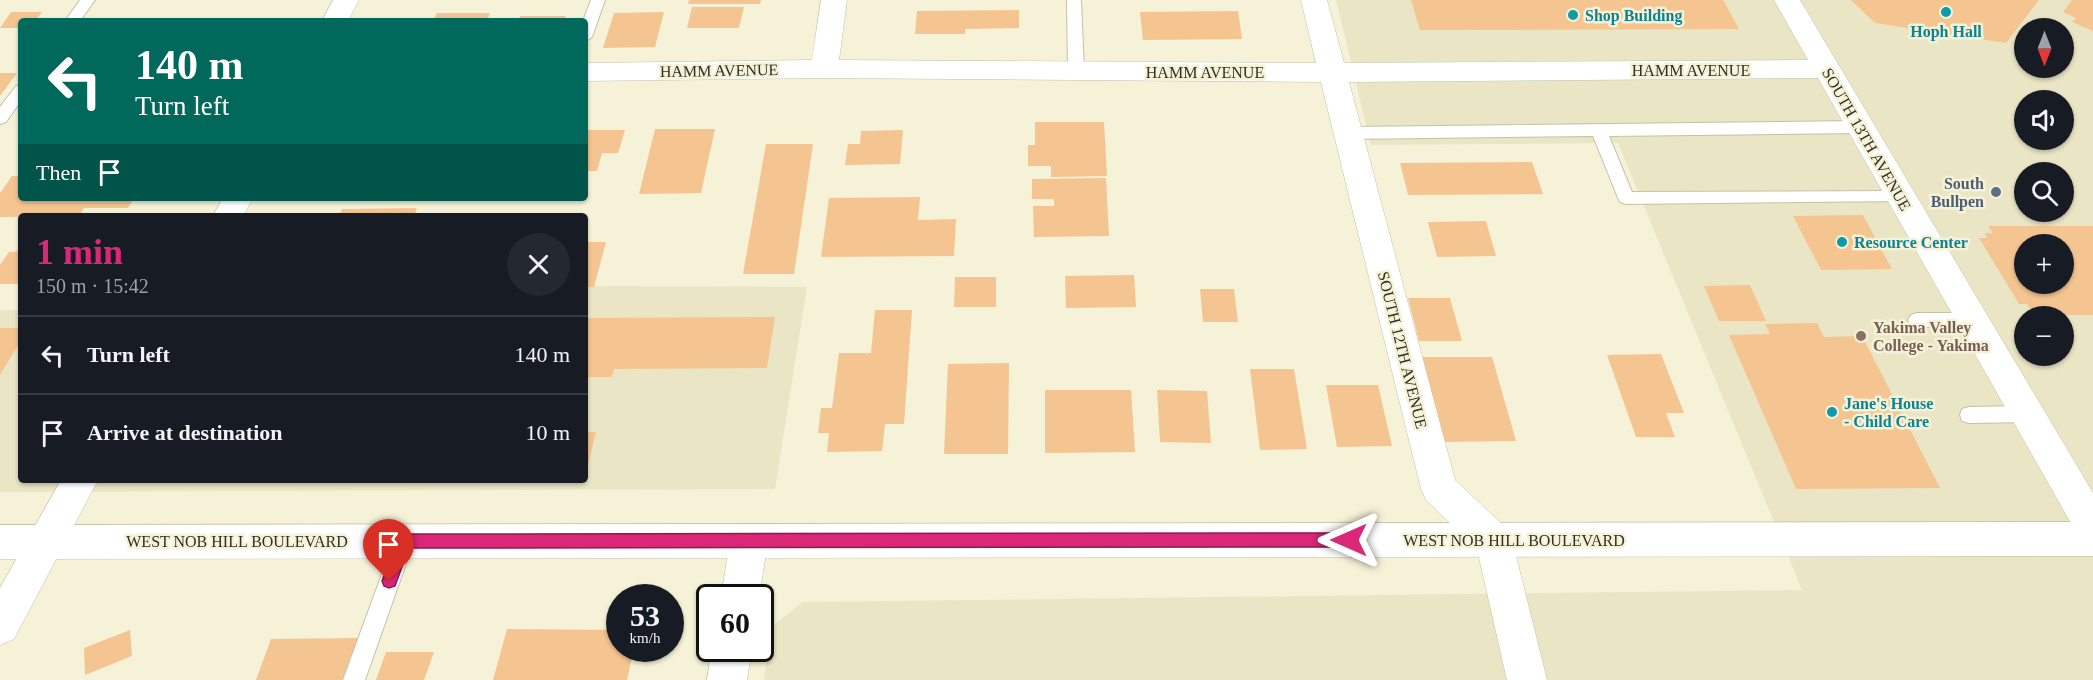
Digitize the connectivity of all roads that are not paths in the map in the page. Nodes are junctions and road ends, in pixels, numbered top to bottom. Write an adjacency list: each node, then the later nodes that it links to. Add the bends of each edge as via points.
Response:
1 (88, 0): 8 (lane)
2 (346, 0): 9 (street)
3 (598, 0): 10 (lane)
4 (834, 0): 11 (street)
5 (1074, 0): 13 (lane)
6 (1314, 0): 15 (street, SOUTH 12TH AVENUE)
7 (1787, 0): 12 (street, SOUTH 13TH AVENUE)
8 (74, 18)
9 (337, 18)
10 (588, 28)
11 (824, 69): 13 (street, HAMM AVENUE); 14 (street, HAMM AVENUE)
12 (1826, 69): 15 (street, HAMM AVENUE); 18 (street, SOUTH 13TH AVENUE)
13 (1076, 71): 15 (street, HAMM AVENUE)
14 (588, 72)
15 (1331, 73): 20 (street, SOUTH 12TH AVENUE)
16 (18, 94): 17 (lane)
17 (0, 118)
18 (1860, 127): 19 (lane); 21 (street, SOUTH 13TH AVENUE)
19 (1599, 130): 20 (lane); 21 (lane, via 1626,198)
20 (1347, 133): 29 (street, SOUTH 12TH AVENUE, via 1439,489)
21 (1900, 197): 23 (street, SOUTH 13TH AVENUE)
22 (1917, 320): 23 (lane)
23 (1972, 320): 24 (street, SOUTH 13TH AVENUE)
24 (2027, 414): 25 (lane); 27 (street, SOUTH 13TH AVENUE)
25 (1969, 415)
26 (78, 483): 33 (street)
27 (2093, 527)
28 (2093, 539): 29 (street, WEST NOB HILL BOULEVARD)
29 (1493, 540): 31 (street, WEST NOB HILL BOULEVARD); 39 (street)
30 (404, 541): 31 (street, WEST NOB HILL BOULEVARD); 33 (street, WEST NOB HILL BOULEVARD); 37 (lane)
31 (749, 541): 34 (street)
32 (0, 542): 33 (street, WEST NOB HILL BOULEVARD)
33 (46, 542): 35 (street)
34 (742, 584)
35 (0, 626)
36 (730, 662): 38 (street)
37 (354, 680)
38 (727, 680)
39 (1527, 680)

